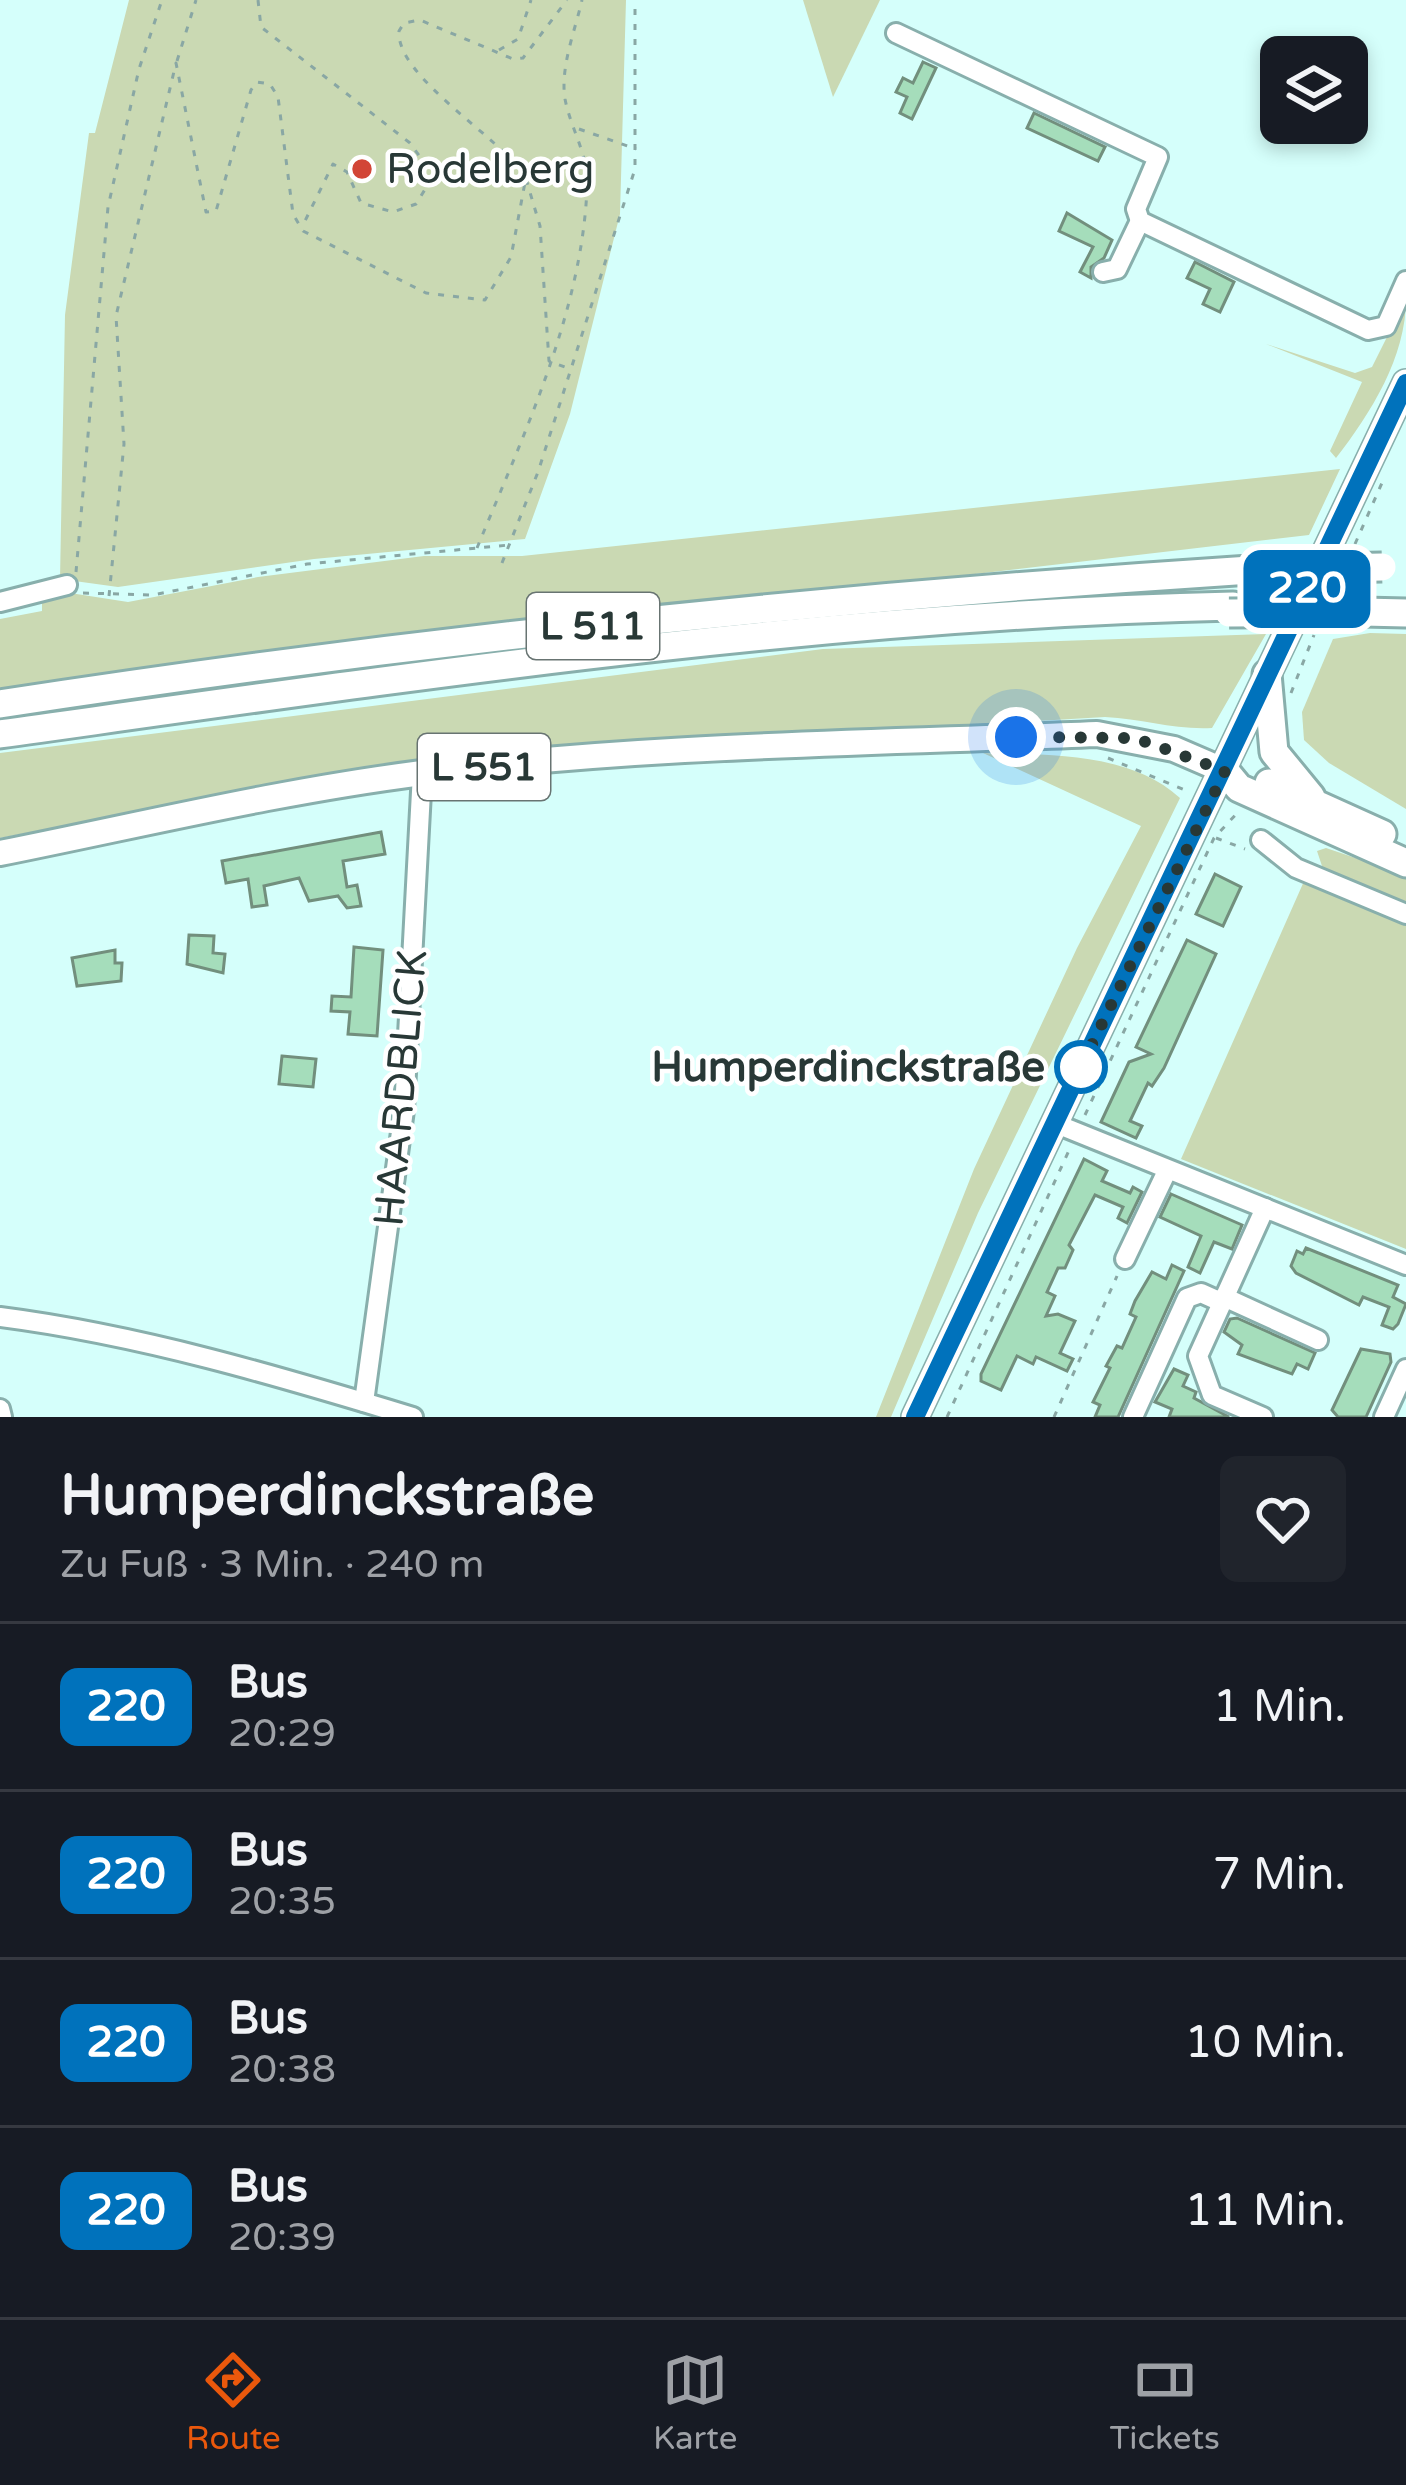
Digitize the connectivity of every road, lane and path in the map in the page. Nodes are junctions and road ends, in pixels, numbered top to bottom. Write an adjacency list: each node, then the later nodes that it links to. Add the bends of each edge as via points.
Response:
1 (163, 0): 25 (path, via 108,207 78,568)
2 (196, 0): 10 (path)
3 (258, 0): 15 (path, via 260,27 410,143 428,182 403,212 370,207 333,164)
4 (531, 0): 9 (path, via 518,39)
5 (567, 0): 9 (path, via 523,58)
6 (582, 0): 11 (path, via 564,74)
7 (635, 0): 12 (path)
8 (896, 33): 14 (street, via 1158,157 1136,209)
9 (497, 50): 13 (path, via 420,20 399,31 405,57)
10 (176, 63): 15 (path, via 206,212 215,212 250,90 263,82 277,90 293,214); 26 (path, via 116,316 124,444)
11 (577, 128): 12 (path); 18 (path, via 588,190)
12 (636, 149): 19 (path)
13 (526, 177): 15 (path, via 511,257 485,300 426,293); 18 (path, via 540,226)
14 (1140, 221): 16 (street, via 1118,269); 17 (street, via 1368,330 1386,326)
15 (302, 228)
16 (1103, 272)
17 (1406, 281)
18 (552, 364): 19 (path); 22 (path)
19 (571, 370): 21 (path)
20 (1406, 383): 31 (main road)
21 (508, 545): 22 (path); 23 (path)
22 (477, 548): 26 (path, via 307,564 153,595)
23 (502, 563)
24 (1394, 567): 34 (highway, L 511, bridge, via 788,603 262,664)
25 (67, 586): 26 (path); 28 (street)
26 (109, 596)
27 (1406, 598): 29 (highway, L 511)
28 (0, 602)
29 (1364, 606): 30 (highway, L 511, bridge); 31 (highway, bridge); 32 (highway, L 511)
30 (1227, 608): 31 (highway, bridge); 35 (highway, L 511, via 594,655)
31 (1296, 613): 33 (main road)
32 (1406, 614)
33 (1267, 674): 37 (main road); 40 (highway, via 1274,752)
34 (0, 704)
35 (0, 734)
36 (1092, 752): 39 (path)
37 (1225, 771): 38 (main road, L 551, via 1174,749 1097,734); 39 (main road); 40 (highway, via 1248,773); 44 (highway, via 1239,788)
38 (422, 772): 43 (main road, L 551); 57 (street, HAARDBLICK, via 404,1110)
39 (1210, 802): 41 (path, via 1234,814 1214,838 1242,851); 46 (main road)
40 (1323, 808): 42 (highway)
41 (1261, 840): 45 (street, via 1296,868)
42 (1406, 845)
43 (0, 853)
44 (1406, 863)
45 (1406, 914)
46 (1054, 1123): 47 (street); 59 (main road)
47 (1167, 1171): 48 (street); 49 (street)
48 (1265, 1208): 50 (street); 51 (street)
49 (1125, 1259): 60 (path)
50 (1406, 1265)
51 (1222, 1300): 53 (street); 54 (street, via 1192,1294); 55 (street)
52 (0, 1317): 57 (street, via 71,1326)
53 (1318, 1340)
54 (1167, 1343): 55 (street); 61 (street)
55 (1198, 1356): 62 (street, via 1212,1395)
56 (1406, 1369): 63 (street)
57 (368, 1408): 58 (street)
58 (413, 1417)
59 (915, 1417)
60 (1054, 1417)
61 (1133, 1417)
62 (1263, 1417)
63 (1384, 1417)

